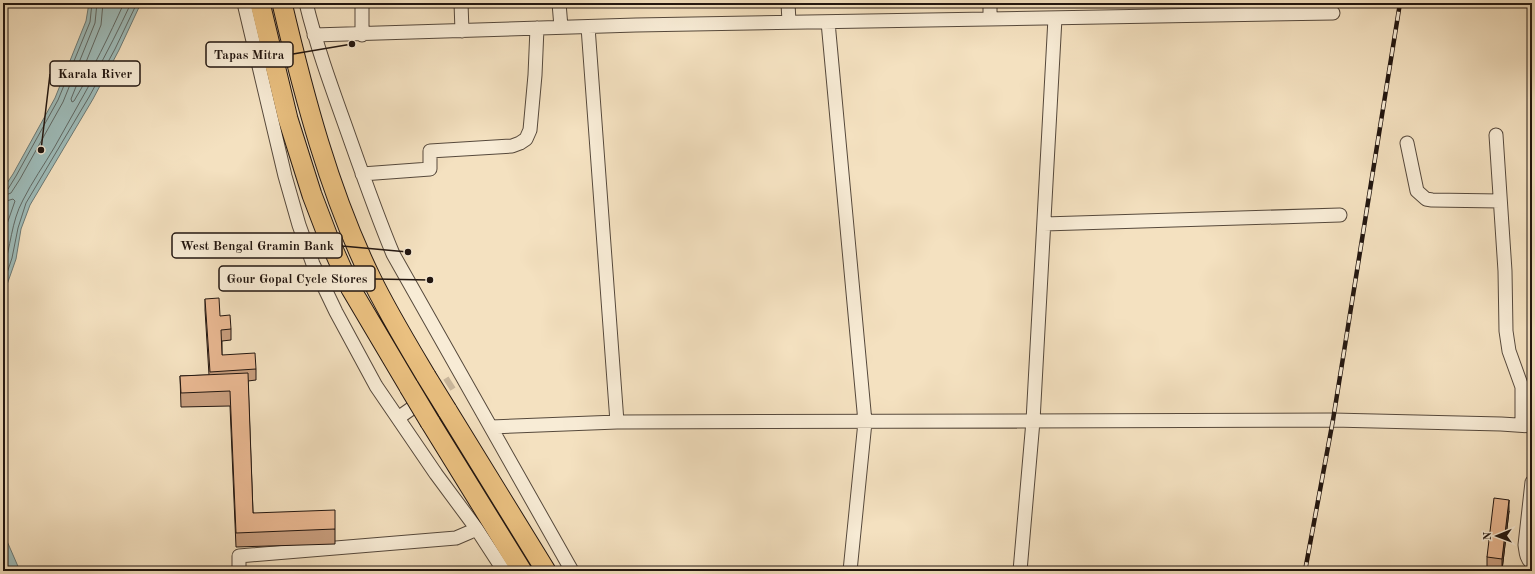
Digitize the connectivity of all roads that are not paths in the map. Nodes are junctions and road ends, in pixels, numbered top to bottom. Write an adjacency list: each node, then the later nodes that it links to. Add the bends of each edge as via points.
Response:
1 (244, 3): 28 (street, via 298,225 313,264 358,354)
2 (260, 3): 39 (highway, bridge, via 288,118 312,195 351,289)
3 (282, 3): 40 (highway, bridge, via 320,149 371,278 426,376)
4 (306, 3): 20 (street)
5 (362, 3): 19 (street)
6 (462, 3): 18 (street)
7 (559, 3): 17 (street)
8 (788, 3): 13 (street)
9 (990, 3): 12 (street)
10 (1333, 13): 11 (street)
11 (1055, 18): 12 (street); 26 (street)
12 (990, 19): 14 (street)
13 (789, 22): 14 (street); 15 (street)
14 (828, 22): 31 (street)
15 (588, 27): 17 (street); 30 (street)
16 (537, 28): 17 (street); 18 (street); 23 (street, via 530,130 526,139 512,146 430,151 430,169)
17 (560, 28)
18 (462, 31): 19 (street)
19 (362, 34): 20 (street)
20 (314, 35): 23 (street)
21 (1496, 135): 24 (street)
22 (1408, 143): 24 (street, via 1416,191 1426,198)
23 (362, 174): 33 (street, via 393,254 457,379)
24 (1500, 201): 32 (street, via 1506,336 1522,387)
25 (1340, 215): 26 (street)
26 (1044, 224): 29 (street)
27 (415, 406): 28 (street)
28 (398, 418): 35 (street)
29 (1033, 421): 31 (street); 32 (street, via 1333,420); 43 (street)
30 (616, 422): 31 (street); 33 (street)
31 (865, 422): 42 (street)
32 (1527, 426)
33 (491, 427): 41 (street)
34 (1532, 482): 36 (street, via 1525,545 1526,554)
35 (476, 528): 37 (street, via 456,538 239,556); 38 (street)
36 (1532, 563)
37 (239, 571)
38 (504, 571)
39 (522, 571)
40 (546, 571)
41 (572, 571)
42 (850, 571)
43 (1020, 571)

